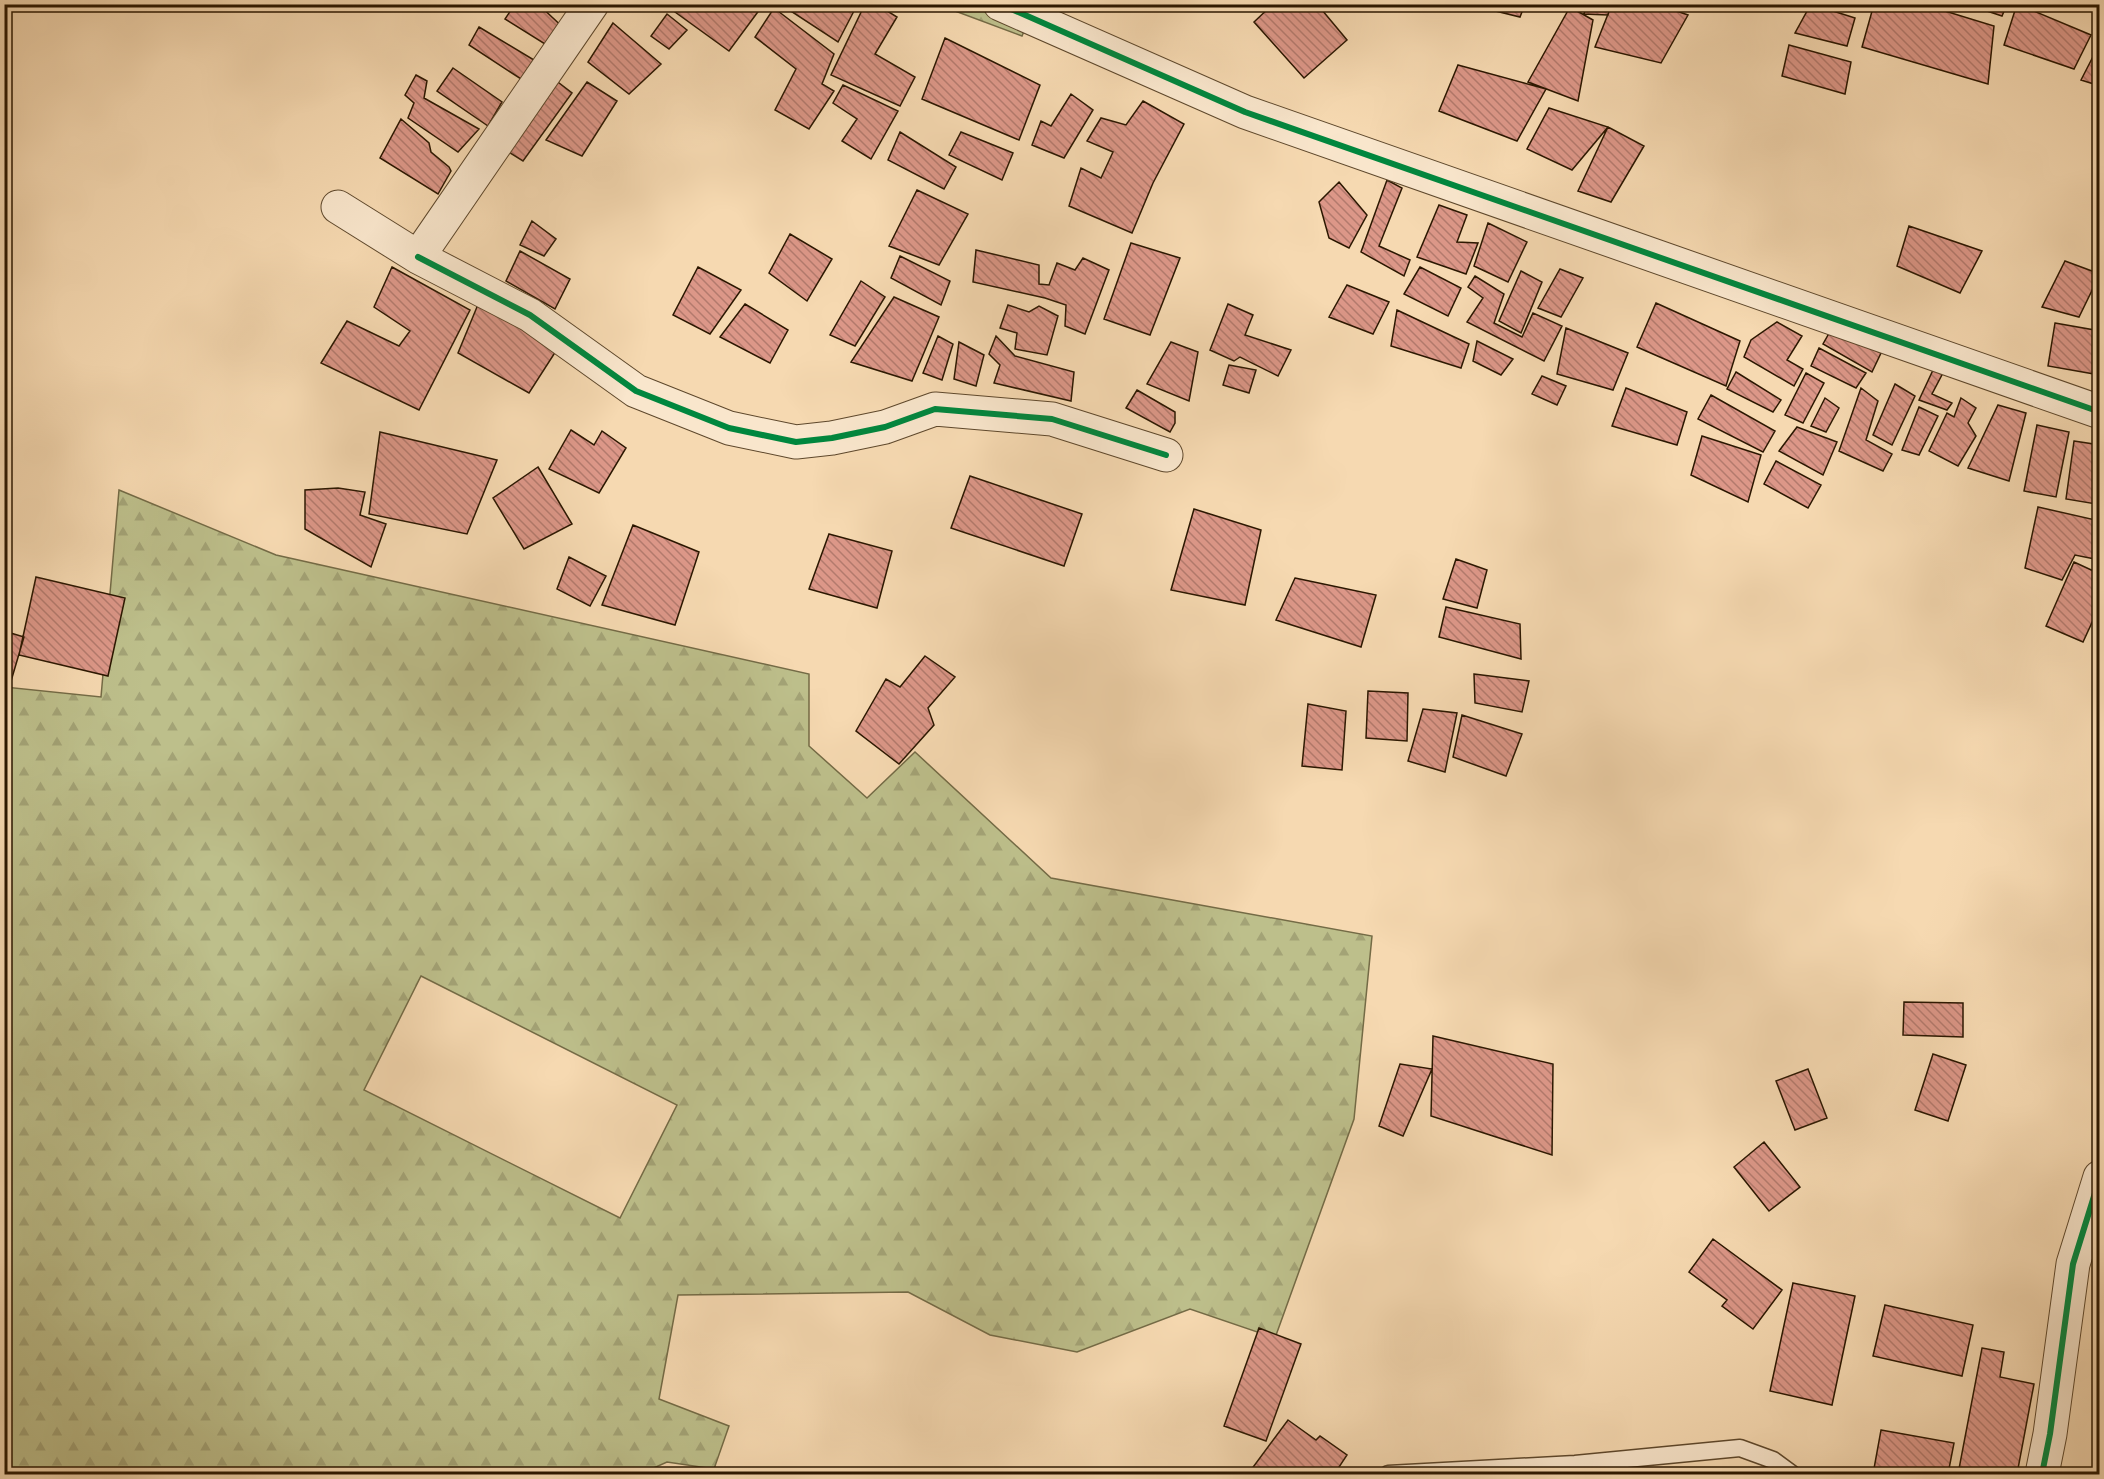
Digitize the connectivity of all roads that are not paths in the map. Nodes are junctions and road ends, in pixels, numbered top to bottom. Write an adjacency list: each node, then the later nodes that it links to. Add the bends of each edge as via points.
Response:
1 (592, 4): 4 (street)
2 (1000, 4): 5 (street, via 1245,112)
3 (338, 207): 4 (street)
4 (418, 257): 6 (street, via 530,315 636,391 738,430 796,442 885,427 935,409 1052,419)
5 (2100, 412)
6 (1166, 455)
7 (2100, 1177): 10 (street, via 2073,1264)
8 (1388, 1474): 9 (lane, via 1575,1464 1740,1448 1773,1460)
9 (1792, 1474)
10 (2042, 1474)

